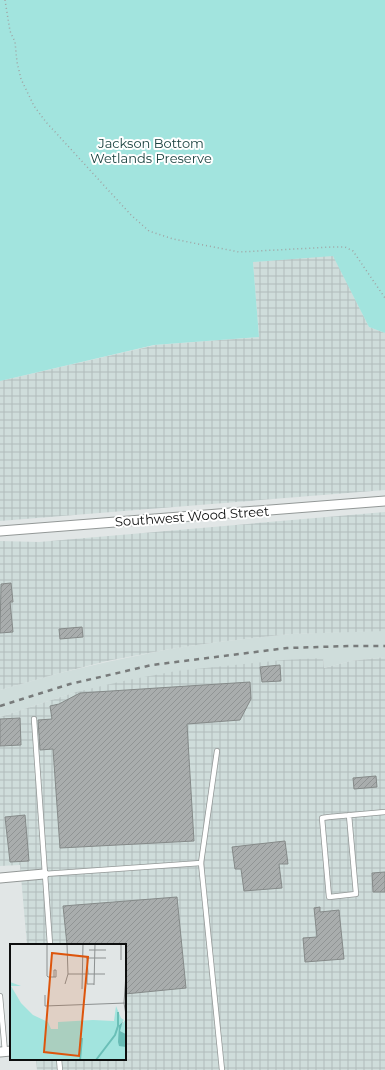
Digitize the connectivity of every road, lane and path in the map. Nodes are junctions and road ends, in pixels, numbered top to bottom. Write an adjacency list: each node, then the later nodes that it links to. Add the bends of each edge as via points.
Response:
1 (5, 0): 2 (path, via 21,79 34,106 125,210 149,231 173,239 239,252 345,247 353,251)
2 (385, 298)
3 (385, 501): 4 (street, Southwest Wood Street)
4 (0, 531)
5 (34, 719): 10 (lane)
6 (217, 751): 9 (lane)
7 (385, 812): 8 (lane)
8 (350, 815): 8 (lane, via 322,818 329,897 356,894)
9 (201, 863): 10 (lane); 17 (lane)
10 (44, 874): 11 (street); 12 (lane)
11 (0, 878)
12 (50, 944)
13 (0, 996): 14 (lane)
14 (5, 1052)
15 (59, 1060): 16 (lane)
16 (60, 1070)
17 (222, 1070)

